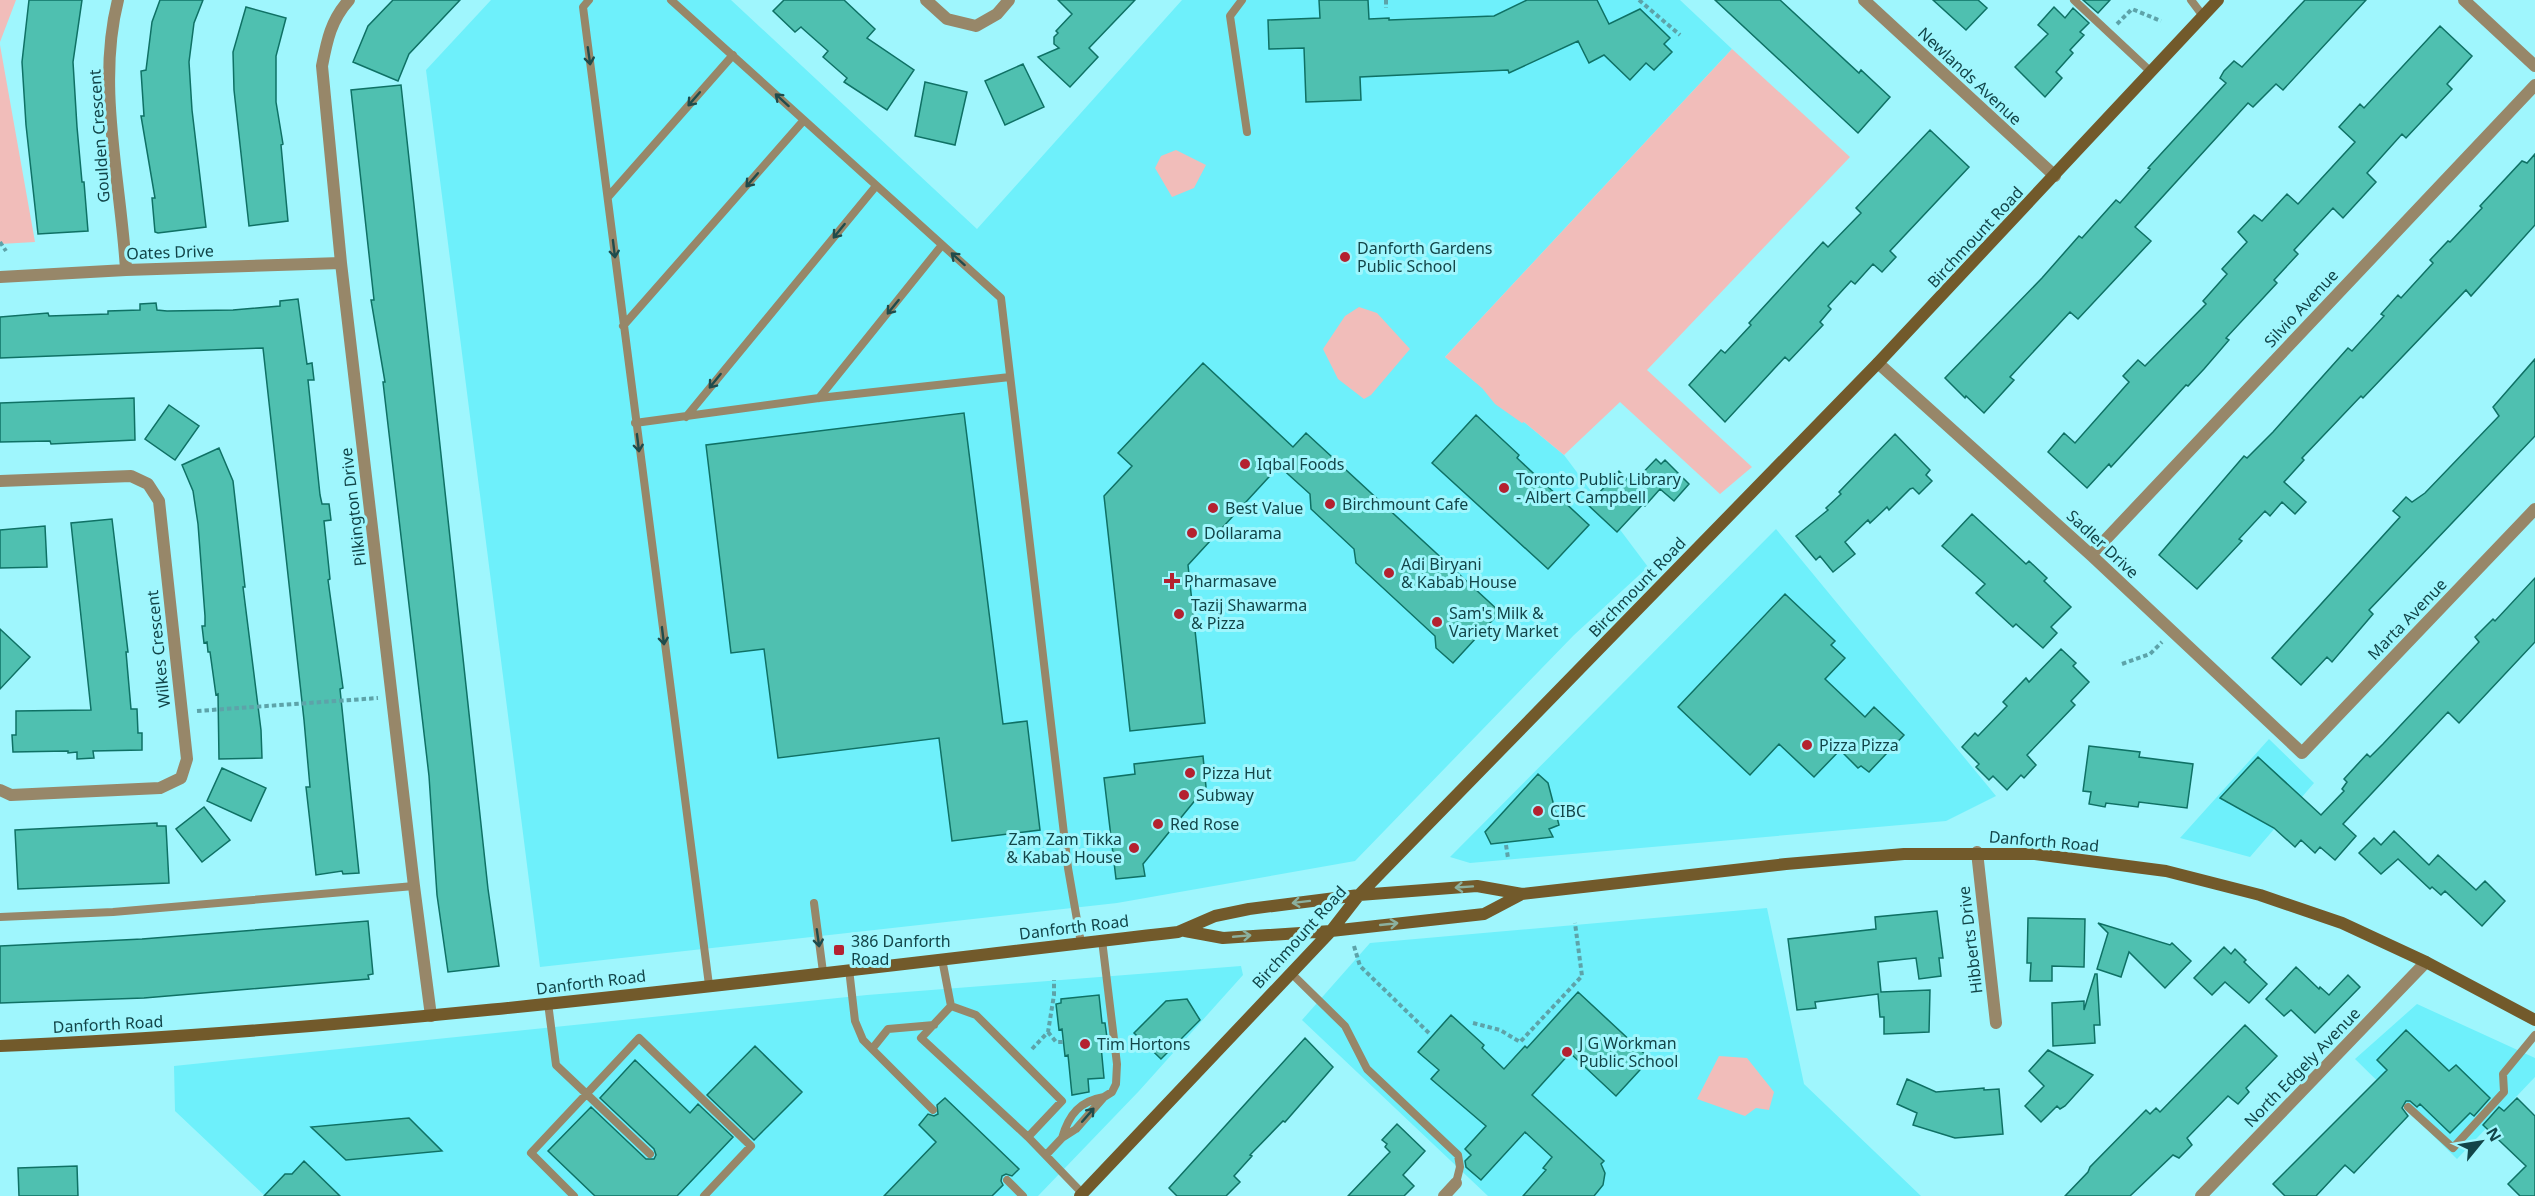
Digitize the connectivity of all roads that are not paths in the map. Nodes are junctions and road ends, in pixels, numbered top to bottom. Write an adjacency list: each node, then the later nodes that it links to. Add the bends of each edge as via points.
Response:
1 (118, 0): 25 (street, Goulden Crescent, via 108,81)
2 (349, 0): 24 (street, Pilkington Drive, via 337,13 327,36 322,66)
3 (589, 0): 22 (lane, one-way to 22, via 583,7)
4 (671, 0): 14 (lane)
5 (926, 0): 6 (street, via 947,19 976,26 997,14)
6 (1009, 0)
7 (1242, 0): 19 (lane, via 1230,16)
8 (1864, 0): 20 (street, Newlands Avenue)
9 (2074, 0): 16 (lane)
10 (2191, 0): 13 (lane)
11 (2218, 0): 13 (main road, Birchmount Road)
12 (2464, 0): 15 (street)
13 (2203, 16): 16 (main road, Birchmount Road)
14 (733, 55): 18 (lane, one-way to 14); 22 (lane, one-way to 22)
15 (2535, 66)
16 (2151, 72): 20 (main road, Birchmount Road)
17 (2535, 85): 35 (street, Silvio Avenue)
18 (804, 120): 21 (lane); 27 (lane, one-way to 27)
19 (1248, 132)
20 (2055, 176): 28 (main road, Birchmount Road)
21 (876, 186): 23 (lane); 31 (lane, one-way to 31)
22 (608, 197): 27 (lane, one-way to 27)
23 (942, 245): 29 (lane, one-way to 23, via 1001,298); 30 (lane, one-way to 30)
24 (341, 263): 25 (street, Oates Drive); 39 (street, Pilkington Drive)
25 (126, 270): 26 (street, Oates Drive)
26 (0, 277)
27 (623, 326): 32 (lane)
28 (1878, 363): 35 (street, Sadler Drive); 41 (main road, Birchmount Road)
29 (1010, 377): 30 (lane); 47 (lane, via 1068,868)
30 (819, 398): 31 (lane)
31 (686, 417): 32 (lane)
32 (635, 423): 53 (lane, one-way to 53)
33 (0, 481): 37 (street, Wilkes Crescent, via 131,476 148,484 159,501 186,759 181,778 160,788 11,795)
34 (2535, 509): 36 (street, Marta Avenue)
35 (2091, 555): 36 (street, Sadler Drive)
36 (2302, 753)
37 (0, 790)
38 (1977, 852): 40 (main road, Danforth Road, via 1786,864); 49 (main road, Danforth Road, via 2053,856 2166,871 2260,895 2333,920); 58 (street, Hibberts Drive)
39 (414, 886): 43 (lane, via 113,912); 56 (street, Pilkington Drive)
40 (1522, 894): 41 (main road, Danforth Road, one-way to 41, via 1477,886); 45 (main road, Danforth Road, one-way to 40, via 1484,914)
41 (1359, 895): 44 (main road, Danforth Road, one-way to 44, via 1249,909 1215,916); 45 (main road, Birchmount Road)
42 (814, 903): 51 (lane, one-way to 51)
43 (0, 917)
44 (1185, 930): 45 (main road, Danforth Road, one-way to 45, via 1223,938); 46 (main road, Danforth Road)
45 (1331, 931): 52 (main road, Birchmount Road)
46 (1102, 940): 47 (main road, Danforth Road); 68 (lane, one-way to 46, via 1076,1129 1116,1084)
47 (1081, 943): 48 (main road, Danforth Road)
48 (942, 959): 50 (main road, Danforth Road); 55 (lane)
49 (2426, 962): 57 (main road, Danforth Road); 76 (street, North Edgely Avenue)
50 (849, 969): 51 (main road, Danforth Road); 62 (lane, via 855,1021 862,1040)
51 (823, 972): 53 (main road, Danforth Road)
52 (1291, 973): 70 (lane, via 1345,1026 1367,1069 1458,1155); 71 (main road, Birchmount Road)
53 (709, 985): 54 (main road, Danforth Road)
54 (548, 1004): 56 (main road, Danforth Road); 63 (lane, via 556,1065)
55 (951, 1006): 59 (lane); 66 (lane, via 976,1015 1062,1101)
56 (431, 1016): 61 (main road, Danforth Road, via 182,1037)
57 (2535, 1020)
58 (1996, 1023)
59 (934, 1025): 62 (lane, via 888,1029); 66 (lane, via 921,1038)
60 (2535, 1035): 64 (lane, via 2503,1074 2504,1092 2453,1148)
61 (0, 1046)
62 (872, 1050): 65 (lane)
63 (587, 1094): 67 (lane); 72 (lane, via 531,1154); 73 (lane, via 639,1038 752,1146)
64 (2408, 1107)
65 (933, 1110)
66 (1028, 1137): 68 (lane)
67 (650, 1154)
68 (1046, 1155): 71 (lane)
69 (1007, 1180): 74 (lane)
70 (1456, 1183): 75 (street)
71 (1081, 1195)
72 (574, 1196)
73 (704, 1196)
74 (1023, 1196)
75 (1444, 1196)
76 (2201, 1196)

